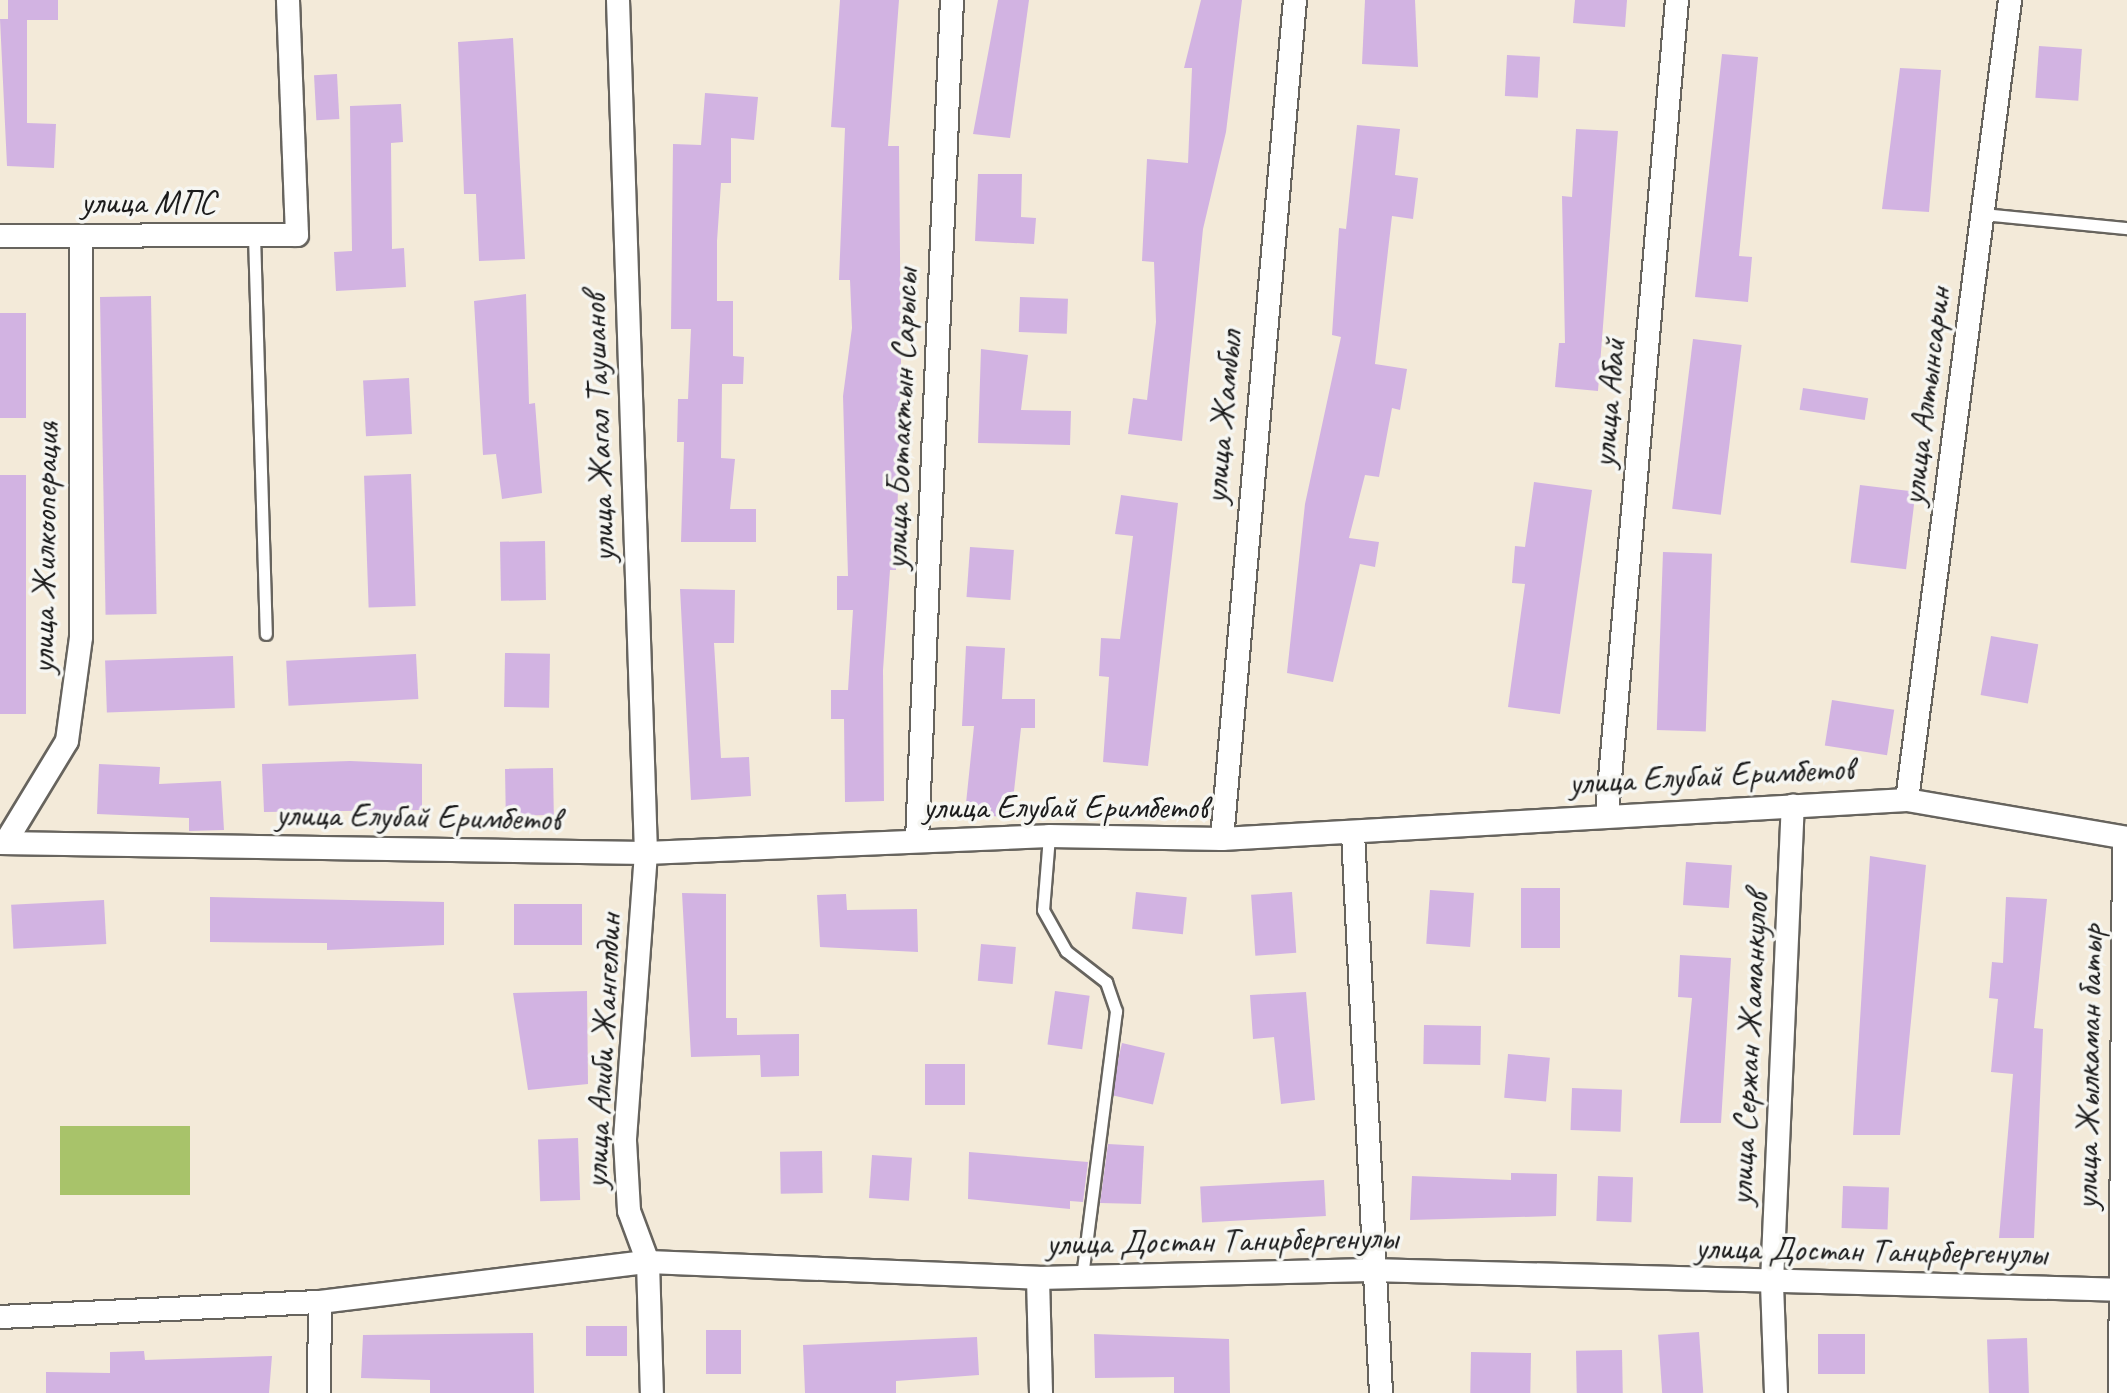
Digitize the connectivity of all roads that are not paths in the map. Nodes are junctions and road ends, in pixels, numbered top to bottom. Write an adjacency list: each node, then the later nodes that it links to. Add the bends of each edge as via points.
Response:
1 (288, 0): 9 (street, улица МПС, via 297,235)
2 (618, 0): 22 (street, улица Жагал Таушанов)
3 (952, 0): 20 (street, улица Ботактын Сарысы)
4 (1295, 0): 19 (street, улица Жамбыл)
5 (1677, 0): 15 (street, улица Абай)
6 (2010, 0): 7 (street, улица Алтынсарин)
7 (1983, 214): 8 (lane); 13 (street, улица Алтынсарин)
8 (2127, 228)
9 (254, 235): 11 (street, улица МПС); 12 (lane)
10 (0, 236): 11 (street, улица МПС)
11 (81, 236): 21 (street, улица Жилкооперация, via 81,637 67,741)
12 (266, 634)
13 (1907, 800): 14 (street, улица Елубай Еримбетов); 18 (street, улица Елубай Еримбетов)
14 (1793, 805): 15 (street, улица Елубай Еримбетов); 27 (street, улица Сержан Жаманкулов)
15 (1607, 813): 16 (street, улица Елубай Еримбетов)
16 (1353, 833): 19 (street, улица Елубай Еримбетов); 24 (street)
17 (1049, 836): 19 (street, улица Елубай Еримбетов); 20 (street, улица Елубай Еримбетов); 25 (lane, via 1043,910 1066,951 1106,982 1116,1011)
18 (2126, 838): 28 (street, улица Жылкаман батыр)
19 (1222, 839)
20 (917, 841): 22 (street, улица Елубай Еримбетов)
21 (3, 843): 22 (street, улица Елубай Еримбетов)
22 (646, 853): 23 (street, улица Алиби Жангелдин, via 625,1141 629,1211)
23 (648, 1262): 26 (street, улица Достан Танирбергенулы); 29 (street, улица Достан Танирбергенулы); 32 (street, улица Алиби Жангелдин)
24 (1370, 1270): 25 (street, улица Достан Танирбергенулы); 27 (street, улица Достан Танирбергенулы); 34 (street)
25 (1082, 1277): 26 (street, улица Достан Танирбергенулы)
26 (1038, 1278): 33 (street)
27 (1772, 1282): 28 (street, улица Достан Танирбергенулы); 35 (street, улица Сержан Жаманкулов)
28 (2123, 1290): 36 (street, улица Жылкаман батыр)
29 (320, 1302): 30 (street, улица Достан Танирбергенулы); 31 (street)
30 (0, 1317)
31 (319, 1393)
32 (652, 1393)
33 (1041, 1393)
34 (1381, 1393)
35 (1776, 1393)
36 (2120, 1393)

